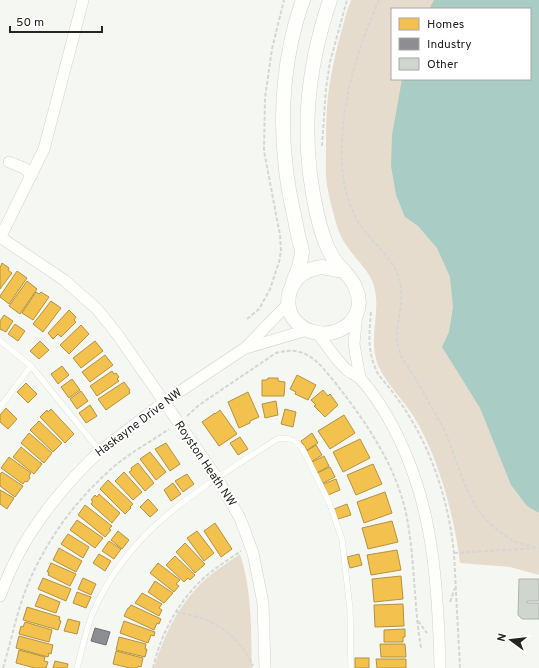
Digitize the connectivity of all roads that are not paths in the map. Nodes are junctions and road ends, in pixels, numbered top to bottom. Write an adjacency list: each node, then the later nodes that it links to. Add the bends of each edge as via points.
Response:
1 (82, 0): 5 (street, via 44,149)
2 (303, 0): 8 (street, via 285,79 283,110 288,185 302,252)
3 (330, 0): 7 (street, via 317,44 312,74 307,140 309,174 323,236 332,256)
4 (9, 162): 5 (street, via 24,168)
5 (32, 175): 6 (street)
6 (0, 237): 16 (street, Royston Heath NW, via 64,280 97,309)
7 (344, 271): 8 (street, via 322,267 311,269); 10 (street, via 352,280)
8 (293, 282): 9 (street)
9 (288, 304): 11 (street, via 291,315 298,324); 13 (street, Haskayne Drive NW)
10 (364, 308): 11 (street, via 336,332); 15 (street, via 354,344)
11 (312, 332): 13 (street, Haskayne Drive NW, via 291,334); 15 (street, via 346,370)
12 (0, 341): 14 (lane)
13 (245, 348): 16 (street, Haskayne Drive NW)
14 (31, 366): 17 (lane); 18 (lane)
15 (360, 378): 24 (street, via 395,430 411,464 423,500 432,544)
16 (164, 402): 18 (street, Haskayne Drive NW); 19 (street, Royston Heath NW)
17 (0, 407)
18 (100, 451): 20 (street, Haskayne Drive NW, via 43,513 13,564)
19 (217, 478): 21 (lane, via 158,522 128,553 106,587 92,616); 22 (street, Royston Heath NW, via 240,518 253,553 263,603); 23 (lane, via 277,439 295,441 302,448 329,502 342,539 350,609)
20 (0, 596)
21 (77, 668)
22 (259, 668)
23 (351, 668)
24 (440, 668)

